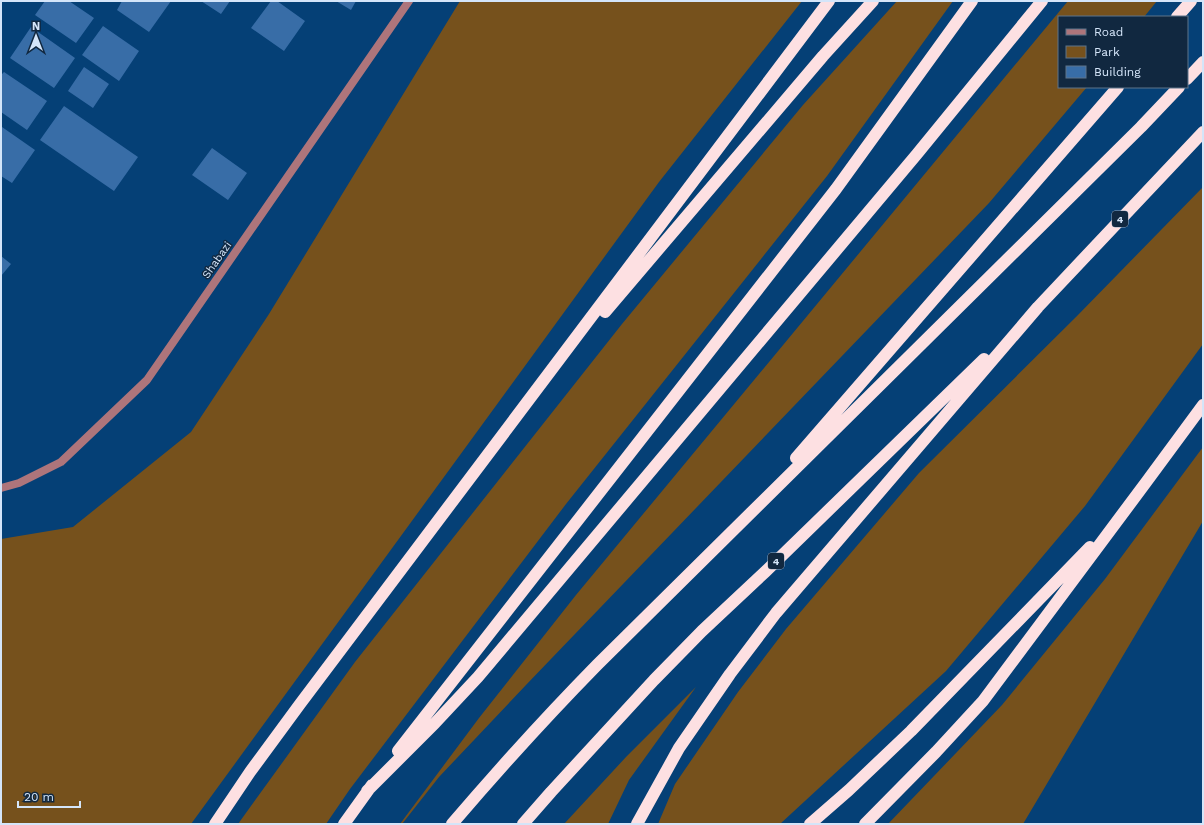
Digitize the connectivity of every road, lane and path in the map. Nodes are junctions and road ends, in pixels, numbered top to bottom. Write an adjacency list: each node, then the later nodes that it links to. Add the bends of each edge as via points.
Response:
1 (409, 1): 17 (street, Shabazi, via 147,380 61,462 19,484)
2 (829, 1): 15 (highway)
3 (872, 1): 15 (highway)
4 (972, 1): 19 (highway, via 836,189)
5 (1042, 1): 19 (highway, via 917,154 478,677)
6 (1191, 1): 7 (highway)
7 (1178, 16)
8 (1203, 62): 9 (highway)
9 (1188, 77)
10 (1117, 88): 18 (highway)
11 (1178, 88): 18 (highway)
12 (1203, 132): 13 (highway, 4)
13 (1038, 307): 23 (highway, 4, via 702,631); 24 (highway, via 776,613 679,748)
14 (1203, 405): 16 (highway)
15 (519, 414): 20 (highway, via 300,704)
16 (1148, 481): 25 (highway, via 1100,537 911,731); 26 (highway, via 983,701)
17 (1, 488)
18 (734, 529): 22 (highway, via 549,714)
19 (367, 791): 21 (highway)
20 (215, 824)
21 (344, 824)
22 (452, 824)
23 (523, 824)
24 (637, 824)
25 (810, 824)
26 (865, 824)

